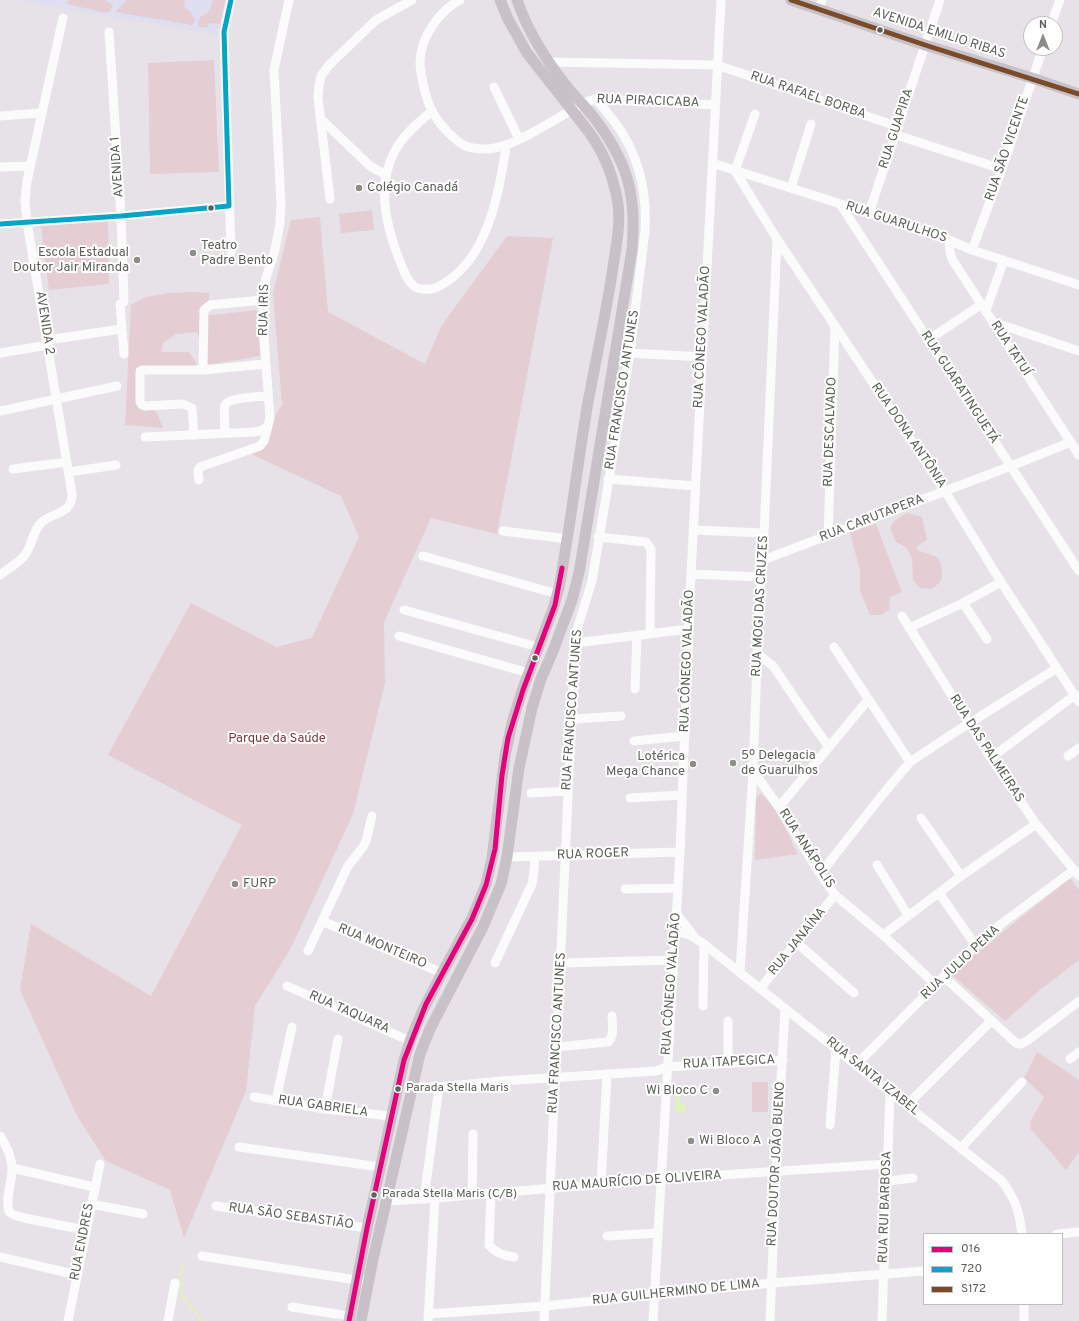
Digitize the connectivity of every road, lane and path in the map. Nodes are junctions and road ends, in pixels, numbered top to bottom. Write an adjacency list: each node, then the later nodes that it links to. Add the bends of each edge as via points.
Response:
1 (231, 0): 46 (street, via 224,32)
2 (288, 0): 57 (street, RUA IRIS, via 274,70 280,223)
3 (412, 0): 32 (street, via 376,20 325,70 321,76 318,98)
4 (460, 0): 27 (street, via 430,28 422,50 422,78)
5 (500, 0): 26 (main road, via 527,54)
6 (517, 0): 17 (main road, via 533,37)
7 (721, 0): 18 (street, RUA CÔNEGO VALADÃO)
8 (791, 0): 11 (main road, AVENIDA EMILIO RIBAS)
9 (940, 0): 15 (street, RUA GUAPIRA)
10 (1060, 0): 12 (street)
11 (821, 5): 15 (main road, AVENIDA EMILIO RIBAS)
12 (1054, 16)
13 (63, 18): 28 (street, AVENIDA 2)
14 (109, 32): 48 (street, AVENIDA 1)
15 (924, 45): 19 (main road, AVENIDA EMILIO RIBAS); 34 (street, RUA GUAPIRA)
16 (1040, 56): 19 (street, RUA SÃO VICENTE)
17 (549, 62): 18 (street, RUA RAFAEL BORBA); 24 (main road)
18 (717, 65): 25 (street, RUA CÔNEGO VALADÃO); 34 (street, RUA RAFAEL BORBA)
19 (1032, 78): 21 (main road, AVENIDA EMILIO RIBAS); 40 (street, RUA SÃO VICENTE)
20 (494, 87): 35 (street)
21 (1079, 94)
22 (596, 99): 23 (street, RUA PIRACICABA); 24 (street, RUA PIRACICABA); 29 (street, RUA FRANCISCO ANTUNES)
23 (610, 100): 25 (street, RUA PIRACICABA); 29 (street)
24 (581, 103): 26 (street); 87 (main road, via 599,126 624,167 634,223 632,250)
25 (715, 105): 37 (street, RUA CÔNEGO VALADÃO)
26 (572, 110): 35 (street); 86 (main road, via 595,141 611,174 618,204 616,249)
27 (432, 112): 36 (street, via 457,142 468,147 490,149); 42 (street, via 399,144)
28 (42, 113): 31 (street); 38 (street, AVENIDA 2)
29 (607, 113): 65 (street, RUA FRANCISCO ANTUNES, via 620,129 630,148 645,194 644,247)
30 (755, 114): 41 (street)
31 (0, 116)
32 (322, 119): 42 (street, via 370,166); 44 (street)
33 (811, 124): 43 (street)
34 (897, 131): 40 (street, RUA RAFAEL BORBA); 47 (street, RUA GUAPIRA)
35 (519, 139): 36 (street)
36 (506, 146): 42 (street, via 498,191 482,237 469,261 459,272 444,284 434,288 416,288 403,270 388,224 385,207)
37 (712, 163): 41 (street, RUA GUARULHOS); 68 (street, RUA CÔNEGO VALADÃO)
38 (30, 166): 39 (street); 49 (street, AVENIDA 2, via 25,201)
39 (0, 167)
40 (1002, 169): 53 (street, RUA SÃO VICENTE)
41 (735, 171): 43 (street, RUA GUARULHOS); 51 (street, RUA DONA ANTÔNIA)
42 (386, 175)
43 (791, 188): 45 (street, RUA GUARULHOS)
44 (330, 199)
45 (840, 204): 47 (street, RUA GUARULHOS); 62 (street, RUA GUARATINGUETÁ)
46 (229, 206): 48 (street); 54 (street)
47 (869, 214): 52 (street, RUA GUARULHOS)
48 (121, 216): 49 (street); 61 (street, AVENIDA 1)
49 (27, 222): 50 (street); 63 (street, AVENIDA 2)
50 (0, 224)
51 (776, 239): 60 (street, RUA DONA ANTÔNIA); 94 (street, RUA MOGI DAS CRUZES)
52 (949, 240): 53 (street, RUA GUARULHOS); 58 (street, RUA TATUÍ, via 952,259)
53 (972, 250): 55 (street, RUA GUARULHOS)
54 (231, 252)
55 (1004, 260): 56 (street, RUA GUARULHOS); 58 (street)
56 (1079, 285)
57 (263, 300): 69 (street, RUA IRIS); 70 (street, via 210,305 204,310)
58 (984, 307): 59 (street, RUA TATUÍ); 62 (street)
59 (993, 322): 64 (street); 79 (street, RUA TATUÍ)
60 (835, 328): 91 (street, RUA DONA ANTÔNIA); 95 (street, RUA DESCALVADO)
61 (122, 329): 63 (street); 67 (street, AVENIDA 1)
62 (928, 340): 83 (street, RUA GUARATINGUETÁ)
63 (47, 342): 66 (street); 73 (street, AVENIDA 2)
64 (1079, 351)
65 (630, 352): 68 (street); 88 (street, RUA FRANCISCO ANTUNES)
66 (0, 353)
67 (124, 354)
68 (702, 357): 90 (street, RUA CÔNEGO VALADÃO)
69 (266, 364): 70 (street); 72 (street, RUA IRIS)
70 (203, 370): 77 (street, via 142,370 139,373 142,405 188,405 192,408)
71 (118, 386): 73 (street)
72 (268, 396): 75 (street, RUA IRIS); 76 (street, via 228,402 224,406)
73 (57, 399): 74 (street); 81 (street, AVENIDA 2)
74 (0, 411)
75 (268, 426): 76 (street, via 260,431); 89 (street, RUA IRIS, via 260,446 200,467)
76 (225, 433): 77 (street)
77 (194, 435): 78 (street)
78 (145, 438)
79 (1071, 442): 80 (street, RUA TATUÍ); 83 (street, RUA CARUTAPERA)
80 (1079, 455)
81 (67, 462): 84 (street); 85 (street, AVENIDA 2)
82 (116, 465): 85 (street)
83 (1011, 466): 91 (street, RUA CARUTAPERA); 100 (street, RUA GUARATINGUETÁ)
84 (13, 469)
85 (69, 472): 102 (street, AVENIDA 2, via 72,494 69,507 43,522 36,530 25,556)
86 (578, 473): 87 (main road); 97 (main road)
87 (595, 476): 145 (main road, via 575,592 541,679 527,726)
88 (608, 479): 90 (street); 96 (street, RUA FRANCISCO ANTUNES)
89 (199, 480)
90 (695, 486): 92 (street, RUA CÔNEGO VALADÃO)
91 (945, 491): 95 (street, RUA CARUTAPERA); 104 (street, RUA DONA ANTÔNIA)
92 (693, 530): 94 (street); 101 (street, RUA CÔNEGO VALADÃO)
93 (503, 531): 97 (street)
94 (764, 533): 99 (street, RUA MOGI DAS CRUZES)
95 (828, 536): 99 (street, RUA CARUTAPERA)
96 (598, 537): 111 (street, via 646,542 649,545 652,552); 115 (street, RUA FRANCISCO ANTUNES, via 592,581)
97 (568, 539): 105 (main road)
98 (423, 556): 105 (street)
99 (763, 560): 103 (street, RUA MOGI DAS CRUZES)
100 (1079, 571)
101 (691, 574): 103 (street); 110 (street, RUA CÔNEGO VALADÃO)
102 (0, 575)
103 (761, 576): 118 (street, RUA MOGI DAS CRUZES)
104 (1001, 582): 106 (street); 119 (street, RUA DONA ANTÔNIA)
105 (557, 594): 116 (main road)
106 (963, 603): 109 (street); 114 (street)
107 (404, 610): 116 (street)
108 (902, 616): 109 (street, RUA DAS PALMEIRAS)
109 (909, 628): 126 (street, RUA DAS PALMEIRAS)
110 (689, 629): 111 (street); 127 (street, RUA CÔNEGO VALADÃO)
111 (650, 634): 112 (street)
112 (637, 635): 115 (street); 121 (street)
113 (400, 636): 120 (street)
114 (987, 639)
115 (575, 643): 125 (street, RUA FRANCISCO ANTUNES)
116 (538, 647): 120 (main road)
117 (834, 647): 123 (street)
118 (758, 656): 129 (street, via 773,666); 134 (street, RUA MOGI DAS CRUZES)
119 (1057, 668): 122 (street, RUA DONA ANTÔNIA); 126 (street)
120 (529, 673): 169 (main road, via 507,740 492,858 486,884 472,918)
121 (635, 689)
122 (1077, 699): 132 (street)
123 (868, 700): 129 (street); 133 (street)
124 (621, 716): 125 (street)
125 (572, 719): 135 (street, RUA FRANCISCO ANTUNES)
126 (969, 723): 132 (street, RUA DAS PALMEIRAS); 133 (street)
127 (684, 736): 128 (street); 137 (street, RUA CÔNEGO VALADÃO)
128 (634, 741)
129 (829, 747): 139 (street)
130 (1079, 748): 131 (street)
131 (1068, 756)
132 (991, 758): 142 (street, RUA DAS PALMEIRAS)
133 (910, 762): 149 (street)
134 (754, 771): 139 (street, RUA ANÁPOLIS); 168 (street, RUA MOGI DAS CRUZES)
135 (568, 791): 136 (street); 144 (street, RUA FRANCISCO ANTUNES)
136 (531, 793)
137 (682, 794): 138 (street); 143 (street, RUA CÔNEGO VALADÃO)
138 (630, 798)
139 (779, 807): 149 (street, RUA ANÁPOLIS)
140 (372, 816): 157 (street, RUA MONTEIRO, via 366,841 348,866)
141 (921, 818): 150 (street)
142 (1036, 824): 148 (street, RUA DAS PALMEIRAS); 150 (street)
143 (680, 852): 144 (street, RUA ROGER); 151 (street, RUA CÔNEGO VALADÃO)
144 (566, 855): 146 (street, RUA ROGER); 167 (street, RUA FRANCISCO ANTUNES)
145 (507, 857): 146 (street, RUA ROGER); 195 (main road, via 494,904 430,1029 420,1054)
146 (535, 857): 166 (street, via 532,884)
147 (877, 865): 156 (street)
148 (1076, 873): 163 (street, RUA JULIO PENA, via 1001,924)
149 (820, 874): 154 (street, RUA ANÁPOLIS)
150 (962, 876): 153 (street)
151 (678, 888): 152 (street); 155 (street, RUA CÔNEGO VALADÃO)
152 (625, 889)
153 (939, 893): 156 (street); 163 (street)
154 (835, 895): 159 (street, RUA ANÁPOLIS); 161 (street, RUA JANAÍNA)
155 (676, 913): 158 (street, RUA CÔNEGO VALADÃO); 160 (street, RUA SANTA IZABEL)
156 (908, 915): 159 (street)
157 (322, 921): 164 (street, RUA MONTEIRO); 169 (street, RUA MONTEIRO)
158 (675, 930): 160 (street, RUA SANTA IZABEL); 165 (street, RUA CÔNEGO VALADÃO)
159 (883, 935): 171 (street, RUA ANÁPOLIS)
160 (695, 938): 162 (street, RUA SANTA IZABEL)
161 (796, 942): 173 (street, RUA JANAÍNA); 174 (street)
162 (704, 944): 168 (street, RUA SANTA IZABEL); 176 (street)
163 (976, 946): 170 (street, RUA JULIO PENA)
164 (308, 951)
165 (673, 960): 167 (street); 191 (street, RUA CÔNEGO VALADÃO)
166 (495, 963)
167 (561, 963): 184 (street, RUA FRANCISCO ANTUNES)
168 (740, 972): 173 (street, RUA SANTA IZABEL)
169 (442, 973): 183 (main road)
170 (944, 977): 171 (street, RUA JULIO PENA); 180 (street)
171 (936, 985): 190 (street, RUA JULIO PENA)
172 (287, 986): 183 (street, RUA TAQUARA)
173 (761, 988): 177 (street, RUA SANTA IZABEL)
174 (854, 993)
175 (1079, 1001): 180 (street, via 1021,1044 1013,1042)
176 (703, 1006)
177 (785, 1008): 185 (street, RUA SANTA IZABEL); 188 (street, RUA DOUTOR JOÃO BUENO)
178 (612, 1016): 184 (street, via 612,1035 608,1042)
179 (728, 1021): 189 (street)
180 (991, 1021): 200 (street)
181 (292, 1027): 199 (street)
182 (338, 1039): 201 (street)
183 (410, 1041): 202 (main road)
184 (556, 1047): 193 (street, RUA FRANCISCO ANTUNES)
185 (836, 1049): 190 (street, RUA SANTA IZABEL); 203 (street)
186 (1079, 1052): 187 (street)
187 (1070, 1059)
188 (783, 1060): 189 (street, RUA ITAPEGICA); 212 (street, RUA DOUTOR JOÃO BUENO)
189 (728, 1063): 191 (street, RUA ITAPEGICA)
190 (856, 1065): 197 (street, RUA SANTA IZABEL)
191 (667, 1066): 192 (street, RUA ITAPEGICA, via 656,1071); 214 (street, RUA CÔNEGO VALADÃO)
192 (607, 1074): 193 (street, RUA ITAPEGICA); 216 (street)
193 (556, 1078): 196 (street, RUA ITAPEGICA); 218 (street, RUA FRANCISCO ANTUNES)
194 (1022, 1082): 207 (street)
195 (412, 1087): 196 (street, RUA ITAPEGICA); 223 (main road)
196 (439, 1087): 222 (street)
197 (890, 1092): 200 (street, RUA SANTA IZABEL); 209 (street, RUA RUI BARBOSA)
198 (254, 1097): 199 (street, RUA GABRIELA)
199 (276, 1100): 201 (street, RUA GABRIELA)
200 (907, 1105): 207 (street, RUA SANTA IZABEL)
201 (325, 1109): 202 (street, RUA GABRIELA)
202 (391, 1116): 211 (main road)
203 (830, 1125)
204 (473, 1134): 220 (street)
205 (0, 1136): 210 (street)
206 (239, 1147): 211 (street)
207 (961, 1148): 231 (street, RUA SANTA IZABEL, via 1006,1186 1019,1212)
208 (100, 1164): 217 (street, RUA ENDRES)
209 (887, 1164): 212 (street, RUA MAURÍCIO DE OLIVEIRA); 215 (street, RUA RUI BARBOSA)
210 (12, 1168): 217 (street); 228 (street, via 7,1203 9,1212 24,1218)
211 (380, 1168): 227 (main road)
212 (776, 1172): 214 (street, RUA MAURÍCIO DE OLIVEIRA); 242 (street, RUA DOUTOR JOÃO BUENO)
213 (913, 1178): 215 (street)
214 (661, 1179): 216 (street, RUA MAURÍCIO DE OLIVEIRA); 230 (street, RUA CÔNEGO VALADÃO)
215 (887, 1181): 239 (street, RUA RUI BARBOSA)
216 (601, 1184): 218 (street, RUA MAURÍCIO DE OLIVEIRA)
217 (94, 1187): 224 (street, RUA ENDRES)
218 (550, 1189): 219 (street, RUA MAURÍCIO DE OLIVEIRA); 246 (street, RUA FRANCISCO ANTUNES)
219 (491, 1194): 220 (street, RUA MAURÍCIO DE OLIVEIRA); 235 (street, via 489,1245 499,1254)
220 (472, 1195): 221 (street, RUA MAURÍCIO DE OLIVEIRA)
221 (434, 1198): 222 (street, RUA MAURÍCIO DE OLIVEIRA); 248 (street)
222 (424, 1200): 223 (street, RUA MAURÍCIO DE OLIVEIRA)
223 (387, 1201): 240 (main road)
224 (91, 1204): 226 (street); 228 (street, RUA ENDRES)
225 (216, 1206): 227 (street, RUA SÃO SEBASTIÃO)
226 (143, 1214)
227 (367, 1228): 240 (main road)
228 (86, 1230): 238 (street, RUA ENDRES)
229 (1079, 1232): 232 (street)
230 (658, 1233): 233 (street); 243 (street, RUA CÔNEGO VALADÃO)
231 (1022, 1233)
232 (1063, 1233)
233 (607, 1236)
234 (202, 1256): 240 (street)
235 (514, 1256)
236 (0, 1257): 238 (street)
237 (923, 1271): 239 (street, RUA GUILHERMINO DE LIMA)
238 (77, 1274): 249 (street, RUA ENDRES)
239 (884, 1275): 242 (street, RUA GUILHERMINO DE LIMA); 255 (street, RUA RUI BARBOSA)
240 (362, 1281): 247 (main road); 251 (main road)
241 (174, 1283): 250 (street)
242 (772, 1283): 243 (street, RUA GUILHERMINO DE LIMA); 254 (street, RUA DOUTOR JOÃO BUENO)
243 (654, 1295): 246 (street, RUA GUILHERMINO DE LIMA); 253 (street, RUA CÔNEGO VALADÃO)
244 (1024, 1305): 256 (street)
245 (292, 1306): 247 (street)
246 (544, 1306): 248 (street, RUA GUILHERMINO DE LIMA); 252 (street, RUA FRANCISCO ANTUNES)
247 (349, 1318)
248 (428, 1318)
249 (68, 1321)
250 (168, 1321)
251 (361, 1321)
252 (544, 1321)
253 (652, 1321)
254 (770, 1321)
255 (882, 1321)
256 (1024, 1321)

